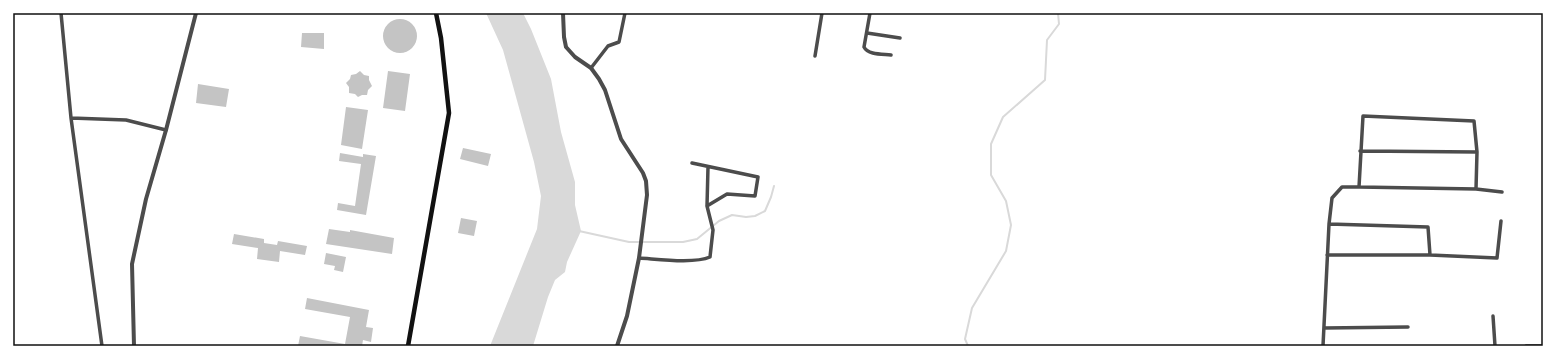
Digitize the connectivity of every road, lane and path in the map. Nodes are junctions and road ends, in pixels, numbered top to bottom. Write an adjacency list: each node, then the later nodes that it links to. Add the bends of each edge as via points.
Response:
1 (61, 13): 13 (street)
2 (196, 13): 14 (street)
3 (436, 13): 33 (main road, via 449,114)
4 (563, 13): 12 (street, via 566,47 574,57)
5 (625, 13): 12 (street, via 619,42 608,46)
6 (822, 13): 11 (street)
7 (870, 13): 8 (street)
8 (867, 33): 9 (street); 10 (street, via 864,47 866,50)
9 (900, 38)
10 (891, 55)
11 (815, 56)
12 (591, 68): 27 (street, via 605,90 621,139 646,181 647,195)
13 (71, 118): 14 (street, via 126,120); 31 (street)
14 (166, 130): 32 (street, via 146,199 132,264)
15 (1360, 151): 16 (street); 16 (street, via 1363,116 1474,121); 19 (street)
16 (1477, 152): 20 (street)
17 (692, 163): 18 (street)
18 (708, 167): 22 (street); 22 (street, via 758,177 755,196 727,194)
19 (1359, 186): 20 (street); 24 (street, via 1342,187 1332,198)
20 (1476, 189): 21 (street)
21 (1502, 192)
22 (707, 206): 27 (street, via 713,230 710,257 685,260)
23 (1501, 221): 26 (street, via 1497,258)
24 (1329, 224): 25 (street); 26 (street, via 1428,227)
25 (1328, 254): 26 (street); 30 (street)
26 (1430, 255)
27 (639, 258): 34 (street, via 627,316)
28 (1493, 316): 36 (street)
29 (1408, 327): 30 (street)
30 (1324, 328): 35 (street)
31 (102, 346)
32 (134, 346)
33 (408, 346)
34 (617, 346)
35 (1323, 346)
36 (1495, 346)
37 (1526, 346): 38 (street)
38 (1543, 346)

